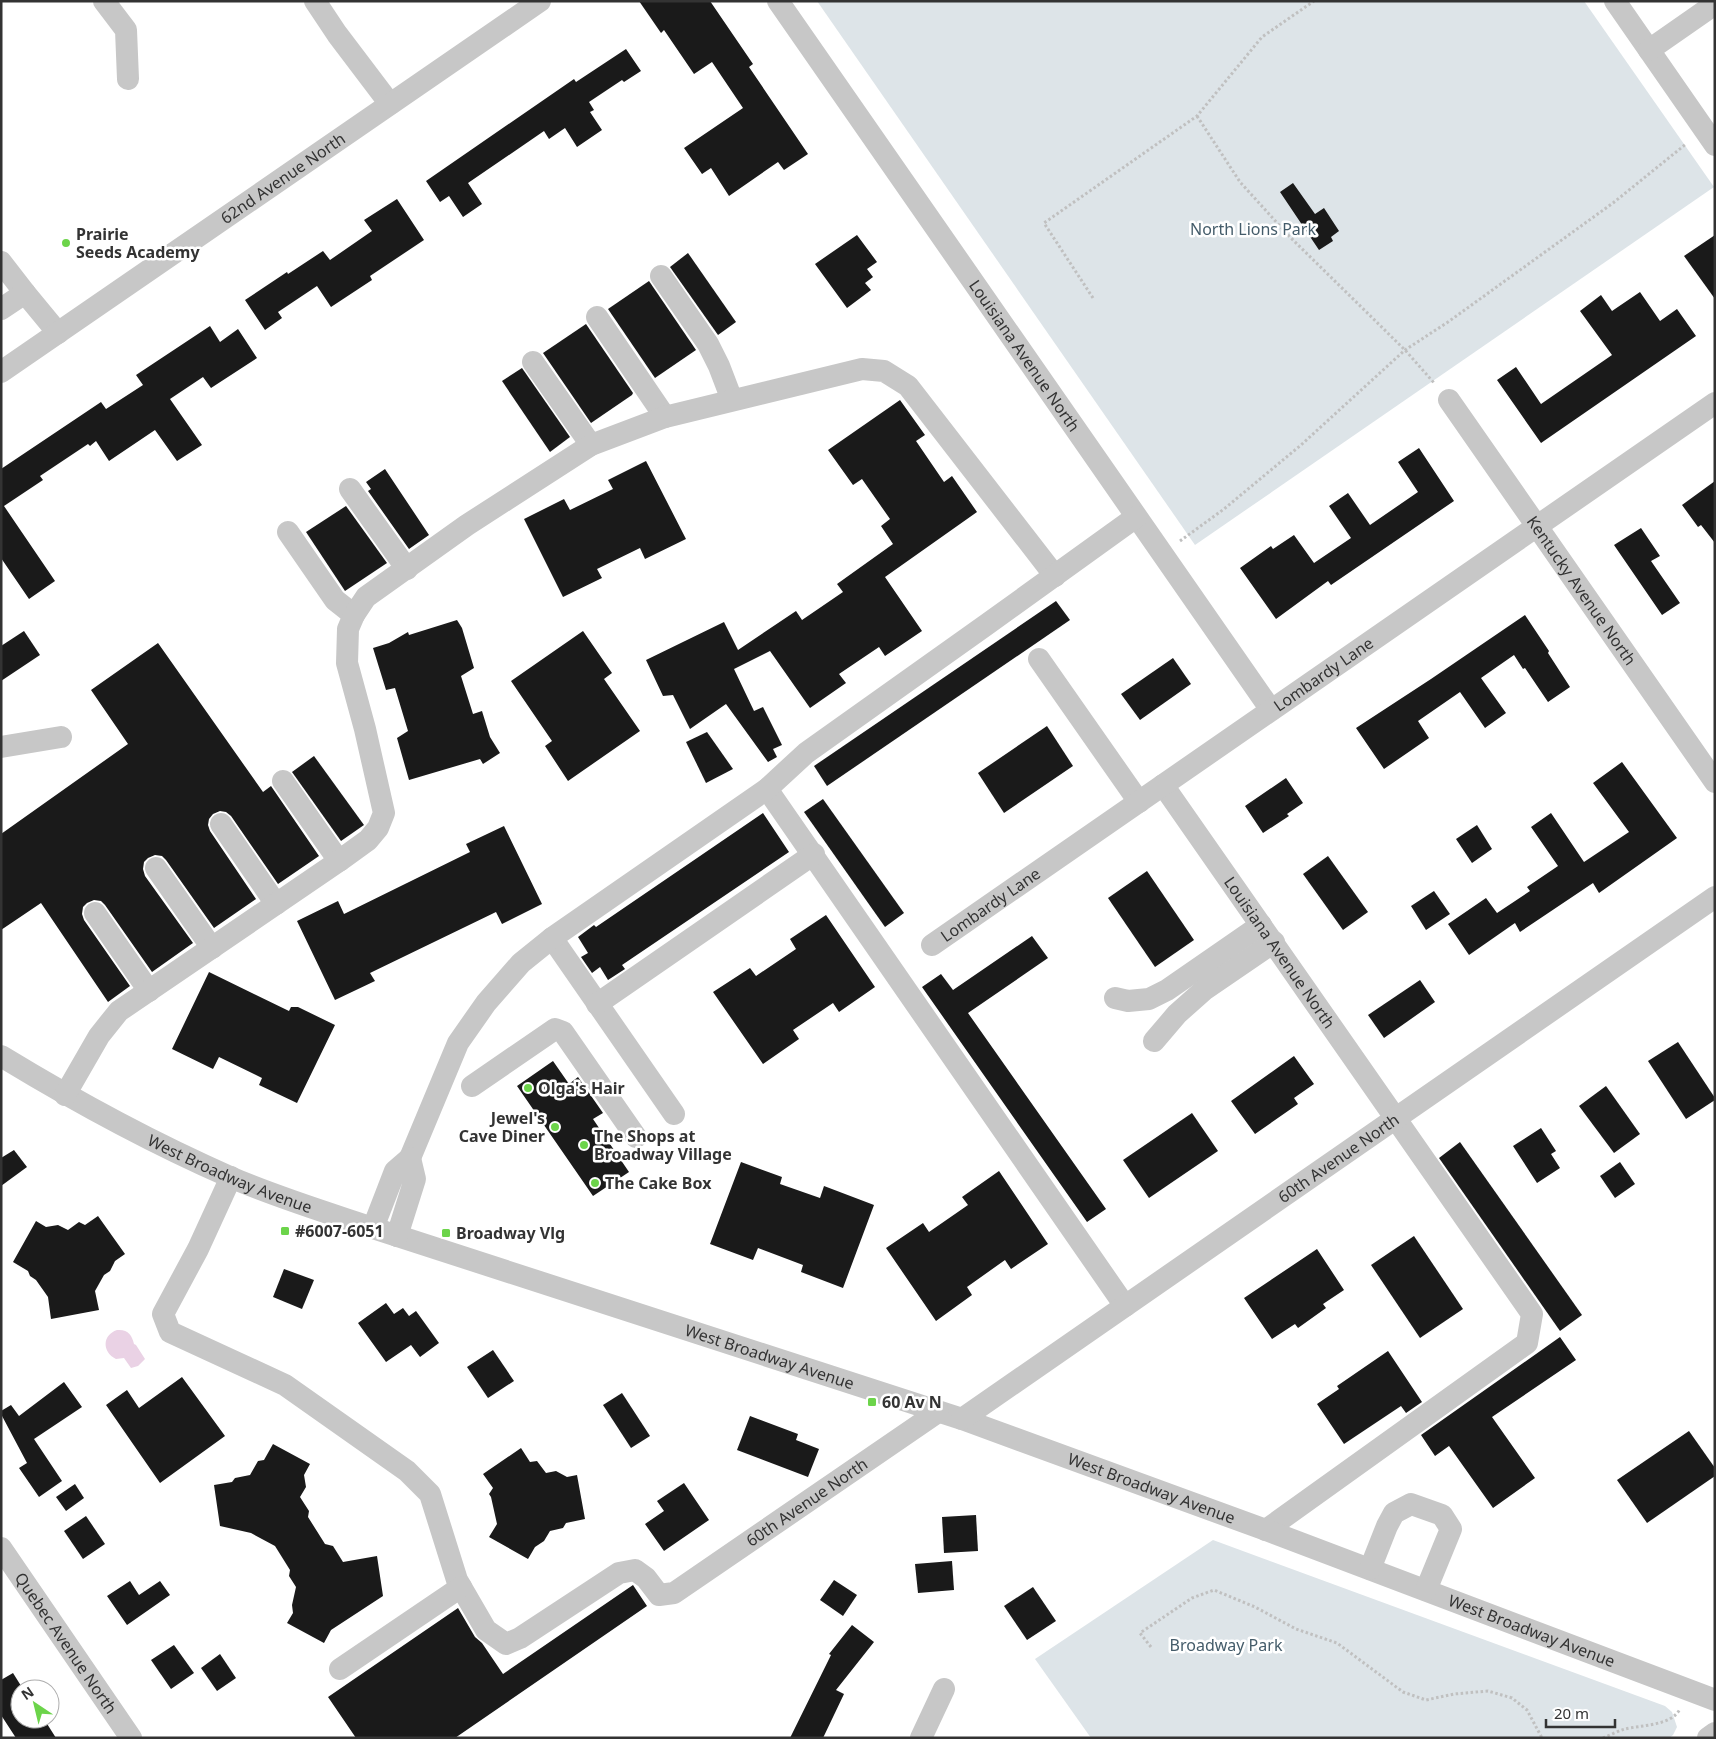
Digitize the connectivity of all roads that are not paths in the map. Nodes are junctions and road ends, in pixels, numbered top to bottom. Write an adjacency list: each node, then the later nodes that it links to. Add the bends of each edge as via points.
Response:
1 (104, 1): 8 (street, via 126,30)
2 (315, 1): 9 (street)
3 (540, 1): 9 (street, 62nd Avenue North)
4 (778, 1): 25 (street, Louisiana Avenue North)
5 (1615, 1): 7 (street)
6 (1715, 4): 7 (street)
7 (1649, 50): 10 (street)
8 (128, 79)
9 (390, 104): 16 (street, 62nd Avenue North)
10 (1709, 138)
11 (1, 262): 13 (street)
12 (661, 276): 19 (street, via 708,344)
13 (25, 293): 14 (street); 16 (street)
14 (1, 309)
15 (597, 316): 22 (street)
16 (58, 333): 18 (street, 62nd Avenue North)
17 (533, 362): 23 (street)
18 (1, 372)
19 (732, 400): 22 (street); 29 (street, via 862,369 884,371 908,386)
20 (1449, 400): 26 (street, Kentucky Avenue North)
21 (1715, 403): 26 (street, Lombardy Lane)
22 (665, 417): 23 (street)
23 (591, 446): 28 (street, via 467,525)
24 (350, 489): 28 (street)
25 (1136, 517): 29 (street); 32 (street, Louisiana Avenue North)
26 (1536, 526): 32 (street, Lombardy Lane); 36 (street, Kentucky Avenue North)
27 (288, 532): 30 (street, via 336,600)
28 (407, 569): 30 (street, via 366,597)
29 (1054, 576): 38 (street, via 806,754)
30 (354, 615): 42 (street, via 348,629 347,663 384,813 368,840)
31 (1039, 658): 39 (street)
32 (1271, 710): 37 (street, Lombardy Lane)
33 (61, 737): 34 (street)
34 (1, 747)
35 (283, 781): 42 (street)
36 (1715, 782)
37 (1164, 785): 39 (street, Lombardy Lane); 47 (street, Louisiana Avenue North)
38 (768, 789): 41 (street); 48 (street)
39 (1139, 802): 49 (street, Lombardy Lane)
40 (222, 824): 45 (street)
41 (814, 854): 53 (street); 65 (street)
42 (339, 861): 45 (street)
43 (156, 868): 50 (street)
44 (1715, 897): 59 (street, 60th Avenue North)
45 (276, 904): 50 (street)
46 (96, 913): 51 (street)
47 (1268, 934): 52 (street, via 1149,999 1128,1001); 54 (street, via 1177,1014); 59 (street, Louisiana Avenue North)
48 (552, 938): 53 (street); 61 (street, via 521,963 486,1002 458,1043)
49 (932, 945)
50 (212, 948): 51 (street)
51 (149, 991): 57 (street, via 119,1011 99,1036)
52 (1115, 998)
53 (597, 1004): 58 (street)
54 (1154, 1041)
55 (1, 1056): 57 (street, West Broadway Avenue)
56 (472, 1086): 60 (street, via 555,1029 563,1032)
57 (66, 1095): 62 (street, West Broadway Avenue, via 117,1124)
58 (674, 1114)
59 (1396, 1118): 65 (street, 60th Avenue North); 68 (street, Louisiana Avenue North, via 1532,1314 1527,1343)
60 (636, 1137)
61 (410, 1158): 63 (street, via 395,1171); 64 (street, via 415,1179)
62 (231, 1177): 63 (street, West Broadway Avenue); 71 (street, via 163,1314 170,1332 285,1384 407,1471 430,1494)
63 (373, 1228): 64 (street, West Broadway Avenue)
64 (397, 1236): 66 (street, West Broadway Avenue)
65 (1125, 1306): 67 (street, 60th Avenue North)
66 (938, 1412): 67 (street, West Broadway Avenue); 71 (street, 60th Avenue North, via 674,1594 659,1595 635,1570 619,1572 506,1644 486,1630)
67 (962, 1419): 68 (street, West Broadway Avenue)
68 (1266, 1530): 70 (street, West Broadway Avenue)
69 (1, 1548): 77 (street, Quebec Avenue North)
70 (1370, 1569): 72 (street, West Broadway Avenue); 72 (street, via 1394,1513 1411,1504 1426,1509 1442,1515 1451,1529)
71 (461, 1587): 73 (street)
72 (1426, 1590): 75 (street, West Broadway Avenue)
73 (340, 1669)
74 (944, 1689): 78 (street)
75 (1715, 1700)
76 (1715, 1733): 79 (street)
77 (131, 1738)
78 (921, 1738)
79 (1708, 1738)

